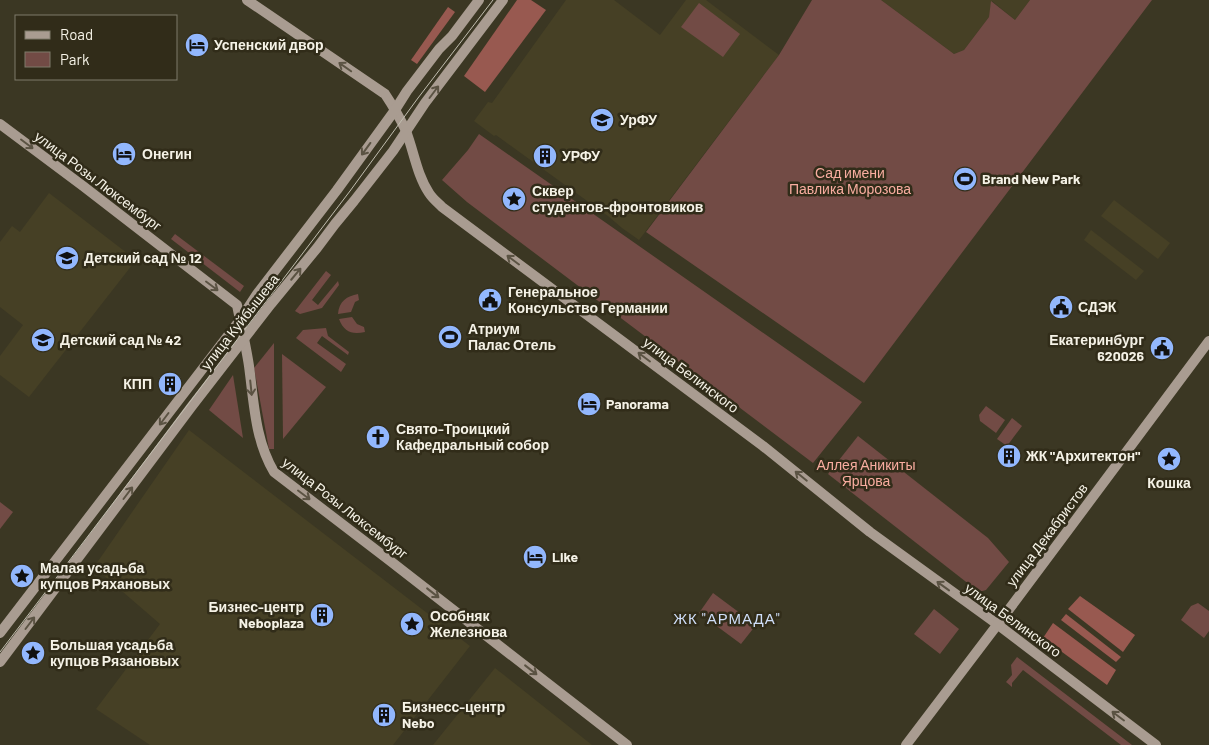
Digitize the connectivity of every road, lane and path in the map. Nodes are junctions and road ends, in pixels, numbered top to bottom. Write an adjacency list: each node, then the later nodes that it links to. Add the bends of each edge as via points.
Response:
1 (247, 0): 4 (main road, улица Белинского, one-way to 1, via 385,94)
2 (479, 0): 4 (main road, улица Куйбышева)
3 (502, 0): 6 (main road, улица Куйбышева, one-way to 3)
4 (395, 110): 6 (main road, улица Белинского); 8 (main road, улица Куйбышева, one-way to 8)
5 (0, 124): 7 (main road, улица Розы Люксембург, one-way to 7)
6 (406, 132): 9 (main road, улица Куйбышева, one-way to 6); 13 (main road, улица Белинского, one-way to 6, via 870,532 763,446 442,207 424,185)
7 (236, 305): 8 (main road); 10 (main road, улица Розы Люксембург)
8 (248, 307): 9 (main road, via 260,310); 10 (main road, улица Куйбышева)
9 (268, 307): 11 (main road, улица Куйбышева)
10 (240, 320): 11 (main road, улица Розы Люксембург); 14 (main road, улица Куйбышева, one-way to 14)
11 (243, 340): 15 (main road, улица Куйбышева, one-way to 11); 16 (main road, улица Розы Люксембург, one-way to 16, via 262,447 274,472)
12 (1209, 341): 13 (main road, улица Декабристов)
13 (997, 624): 17 (main road, улица Декабристов); 18 (main road, улица Белинского, one-way to 13)
14 (0, 633)
15 (0, 662)
16 (627, 745)
17 (906, 745)
18 (1156, 745)

